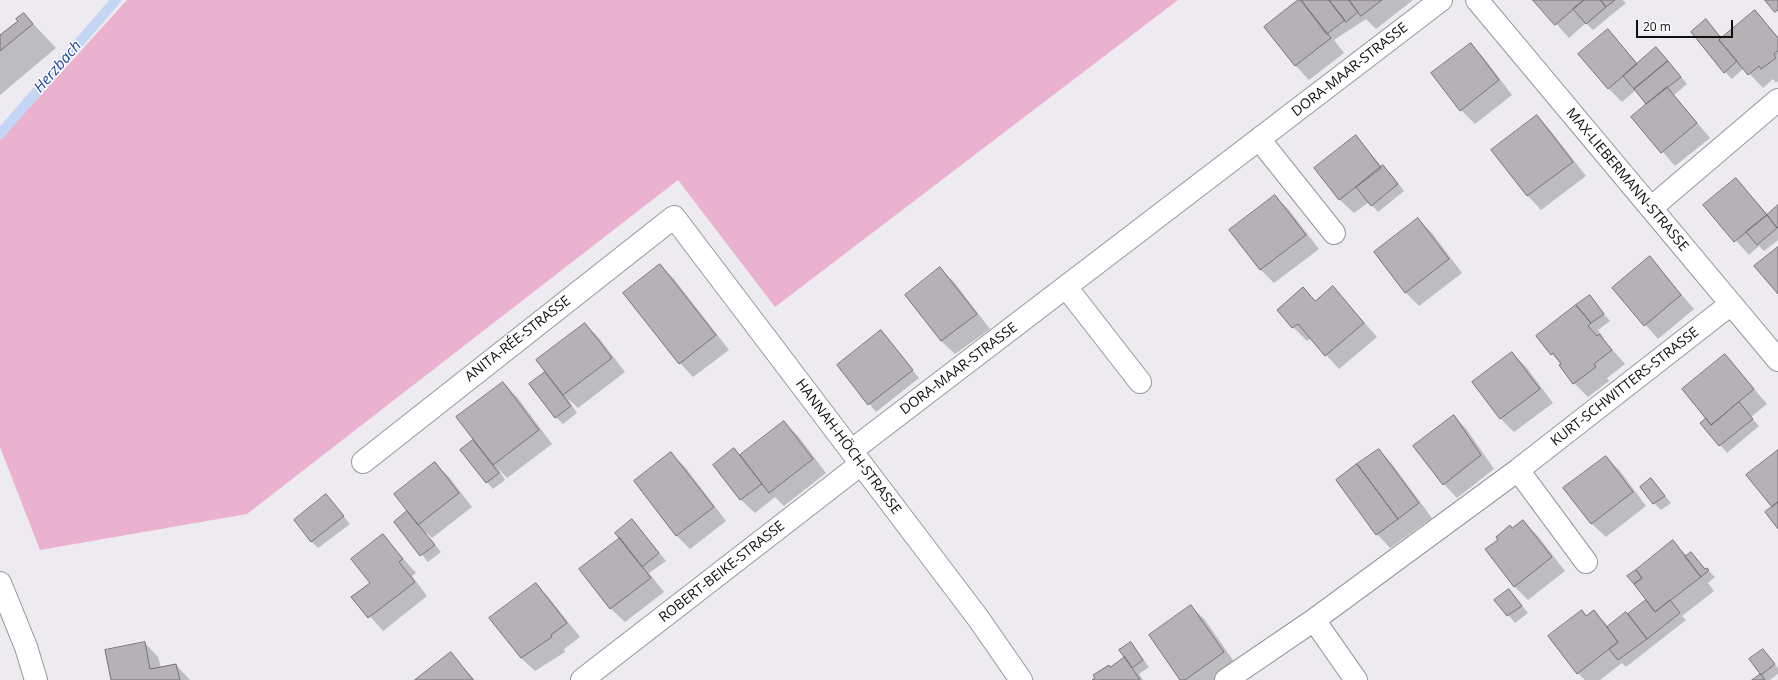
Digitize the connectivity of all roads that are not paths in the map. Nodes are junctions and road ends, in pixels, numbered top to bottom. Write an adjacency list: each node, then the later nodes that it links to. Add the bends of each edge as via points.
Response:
1 (1440, 0): 4 (street, DORA-MAAR-STRASSE)
2 (1477, 0): 5 (street, MAX-LIEBERMANN-STRASSE)
3 (1778, 100): 5 (street)
4 (1259, 139): 7 (street); 8 (street, DORA-MAAR-STRASSE)
5 (1651, 208): 9 (street, MAX-LIEBERMANN-STRASSE)
6 (674, 217): 12 (street, HANNAH-HÖCH-STRASSE); 13 (street, ANITA-RÉE-STRASSE)
7 (1334, 233)
8 (1066, 287): 11 (street); 12 (street, DORA-MAAR-STRASSE)
9 (1731, 304): 10 (street, MAX-LIEBERMANN-STRASSE); 14 (street, KURT-SCHWITTERS-STRASSE)
10 (1778, 360)
11 (1140, 382)
12 (856, 458): 19 (street, ROBERT-BEIKE-STRASSE); 20 (street, HANNAH-HÖCH-STRASSE, via 978,618)
13 (362, 462)
14 (1518, 470): 15 (street); 17 (street, KURT-SCHWITTERS-STRASSE)
15 (1586, 562)
16 (0, 583): 18 (street, via 26,647)
17 (1314, 620): 21 (street, KURT-SCHWITTERS-STRASSE); 22 (street)
18 (36, 680)
19 (582, 680)
20 (1021, 680)
21 (1226, 680)
22 (1356, 680)

